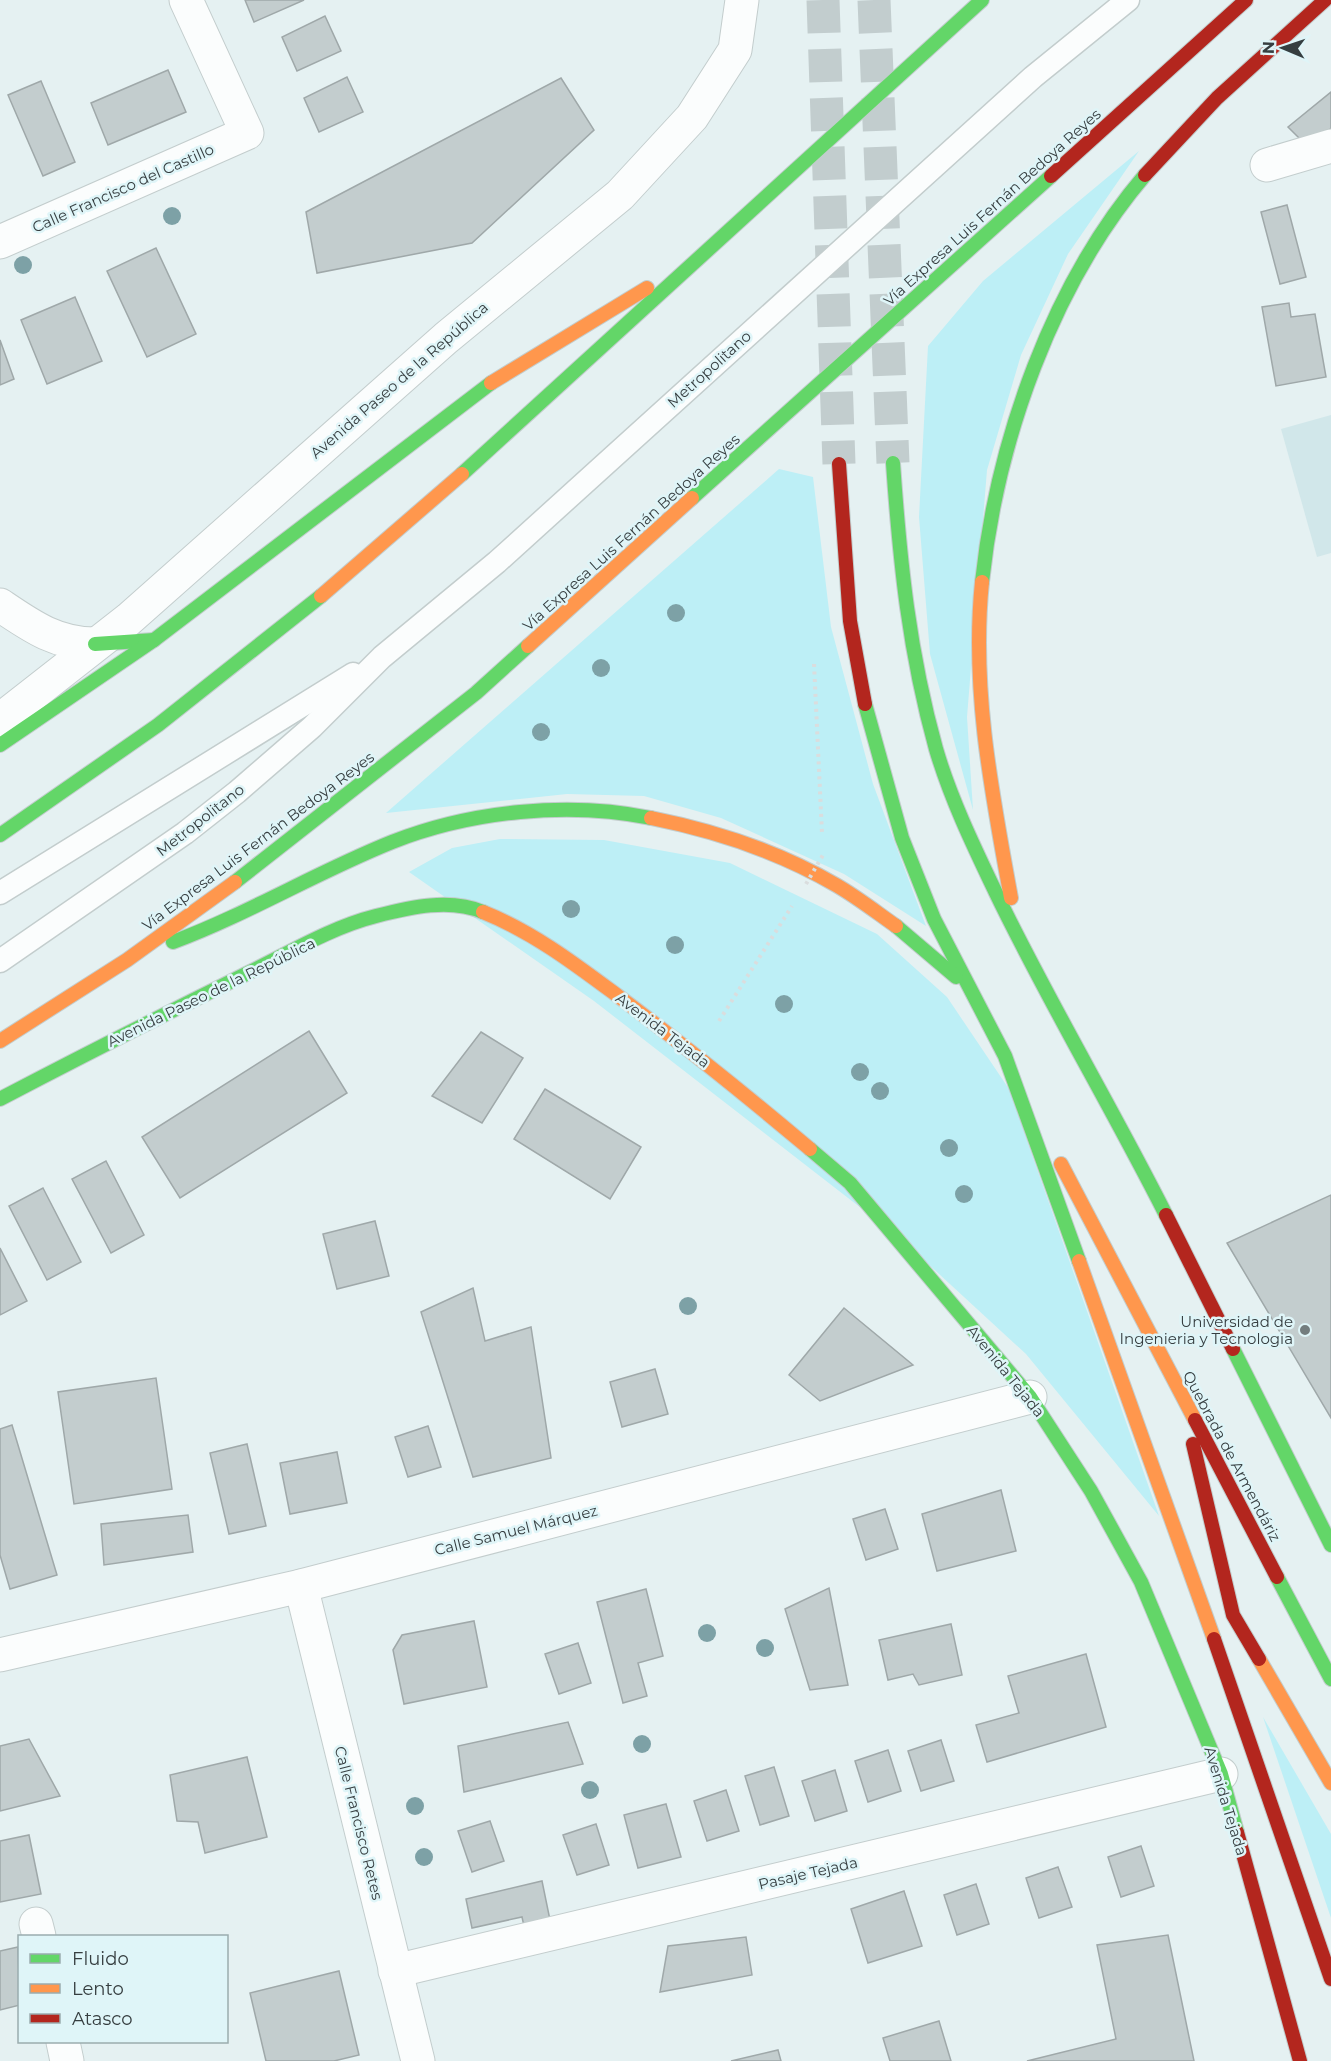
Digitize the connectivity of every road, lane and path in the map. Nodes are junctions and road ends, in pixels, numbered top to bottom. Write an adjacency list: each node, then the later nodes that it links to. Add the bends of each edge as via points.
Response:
1 (186, 0): 11 (street, Calle Francisco del Castillo, via 247,133)
2 (742, 0): 18 (street, Avenida Paseo de la República, via 735,50 692,117 620,195 446,338 129,619)
3 (982, 0): 12 (main road)
4 (1111, 0): 8 (lane, Metropolitano)
5 (1128, 0): 8 (lane, Metropolitano)
6 (1246, 0): 30 (main road, Vía Expresa Luis Fernán Bedoya Reyes, via 476,693 315,821)
7 (1325, 0): 29 (main road, via 1203,112 1122,205 1058,310 1024,392 1002,466 988,533 979,660 992,794)
8 (1033, 78): 19 (lane, Metropolitano, via 497,562)
9 (1331, 146): 10 (street)
10 (1267, 165)
11 (0, 242)
12 (708, 252): 17 (main road, via 464,401); 23 (main road, via 472,467 358,564 164,719)
13 (893, 463): 29 (main road, via 901,577 914,662 934,740 974,847)
14 (839, 464): 32 (main road, via 850,621 860,686 902,838 934,919)
15 (0, 605): 16 (street)
16 (28, 624): 18 (street, via 60,640); 20 (street, via 44,650)
17 (154, 640): 18 (main road); 22 (main road, via 92,686)
18 (95, 644): 20 (street, Avenida Paseo de la República)
19 (382, 657): 26 (lane, Metropolitano); 31 (lane, Metropolitano, via 312,727 229,799)
20 (48, 680): 21 (street, Avenida Paseo de la República)
21 (0, 720)
22 (0, 745)
23 (0, 835)
24 (823, 855): 25 (path, bridge)
25 (806, 884)
26 (0, 893)
27 (797, 898): 34 (path)
28 (430, 904): 34 (main road, Avenida Tejada, via 467,905 514,925 579,967); 36 (main road, Avenida Paseo de la República, via 375,916 326,934)
29 (1019, 941): 39 (main road, via 1137,1157)
30 (127, 960): 32 (main road, via 206,930 370,851 417,834 520,811 602,810 688,822 730,835 806,869 886,918); 33 (main road, Vía Expresa Luis Fernán Bedoya Reyes)
31 (0, 961)
32 (973, 993): 35 (main road)
33 (0, 1041)
34 (698, 1055): 37 (main road, Avenida Tejada, via 850,1183)
35 (1005, 1056): 38 (main road, Quebrada de Armendáriz); 48 (main road, via 1173,1520)
36 (0, 1099)
37 (1030, 1398): 42 (street, Calle Samuel Márquez); 45 (main road, Avenida Tejada, via 1091,1491 1142,1582)
38 (1183, 1399): 44 (main road, Quebrada de Armendáriz); 46 (main road, via 1233,1615)
39 (1265, 1408): 40 (main road); 41 (main road)
40 (1325, 1500)
41 (1331, 1545)
42 (301, 1586): 43 (street, Calle Samuel Márquez); 47 (street, Calle Francisco Retes)
43 (0, 1656)
44 (1331, 1678)
45 (1221, 1774): 47 (street, Pasaje Tejada); 52 (main road, Avenida Tejada)
46 (1331, 1783)
47 (395, 1971): 51 (street, Calle Francisco Retes)
48 (1331, 1979)
49 (63, 2043): 50 (street)
50 (67, 2061)
51 (418, 2061)
52 (1300, 2061)

